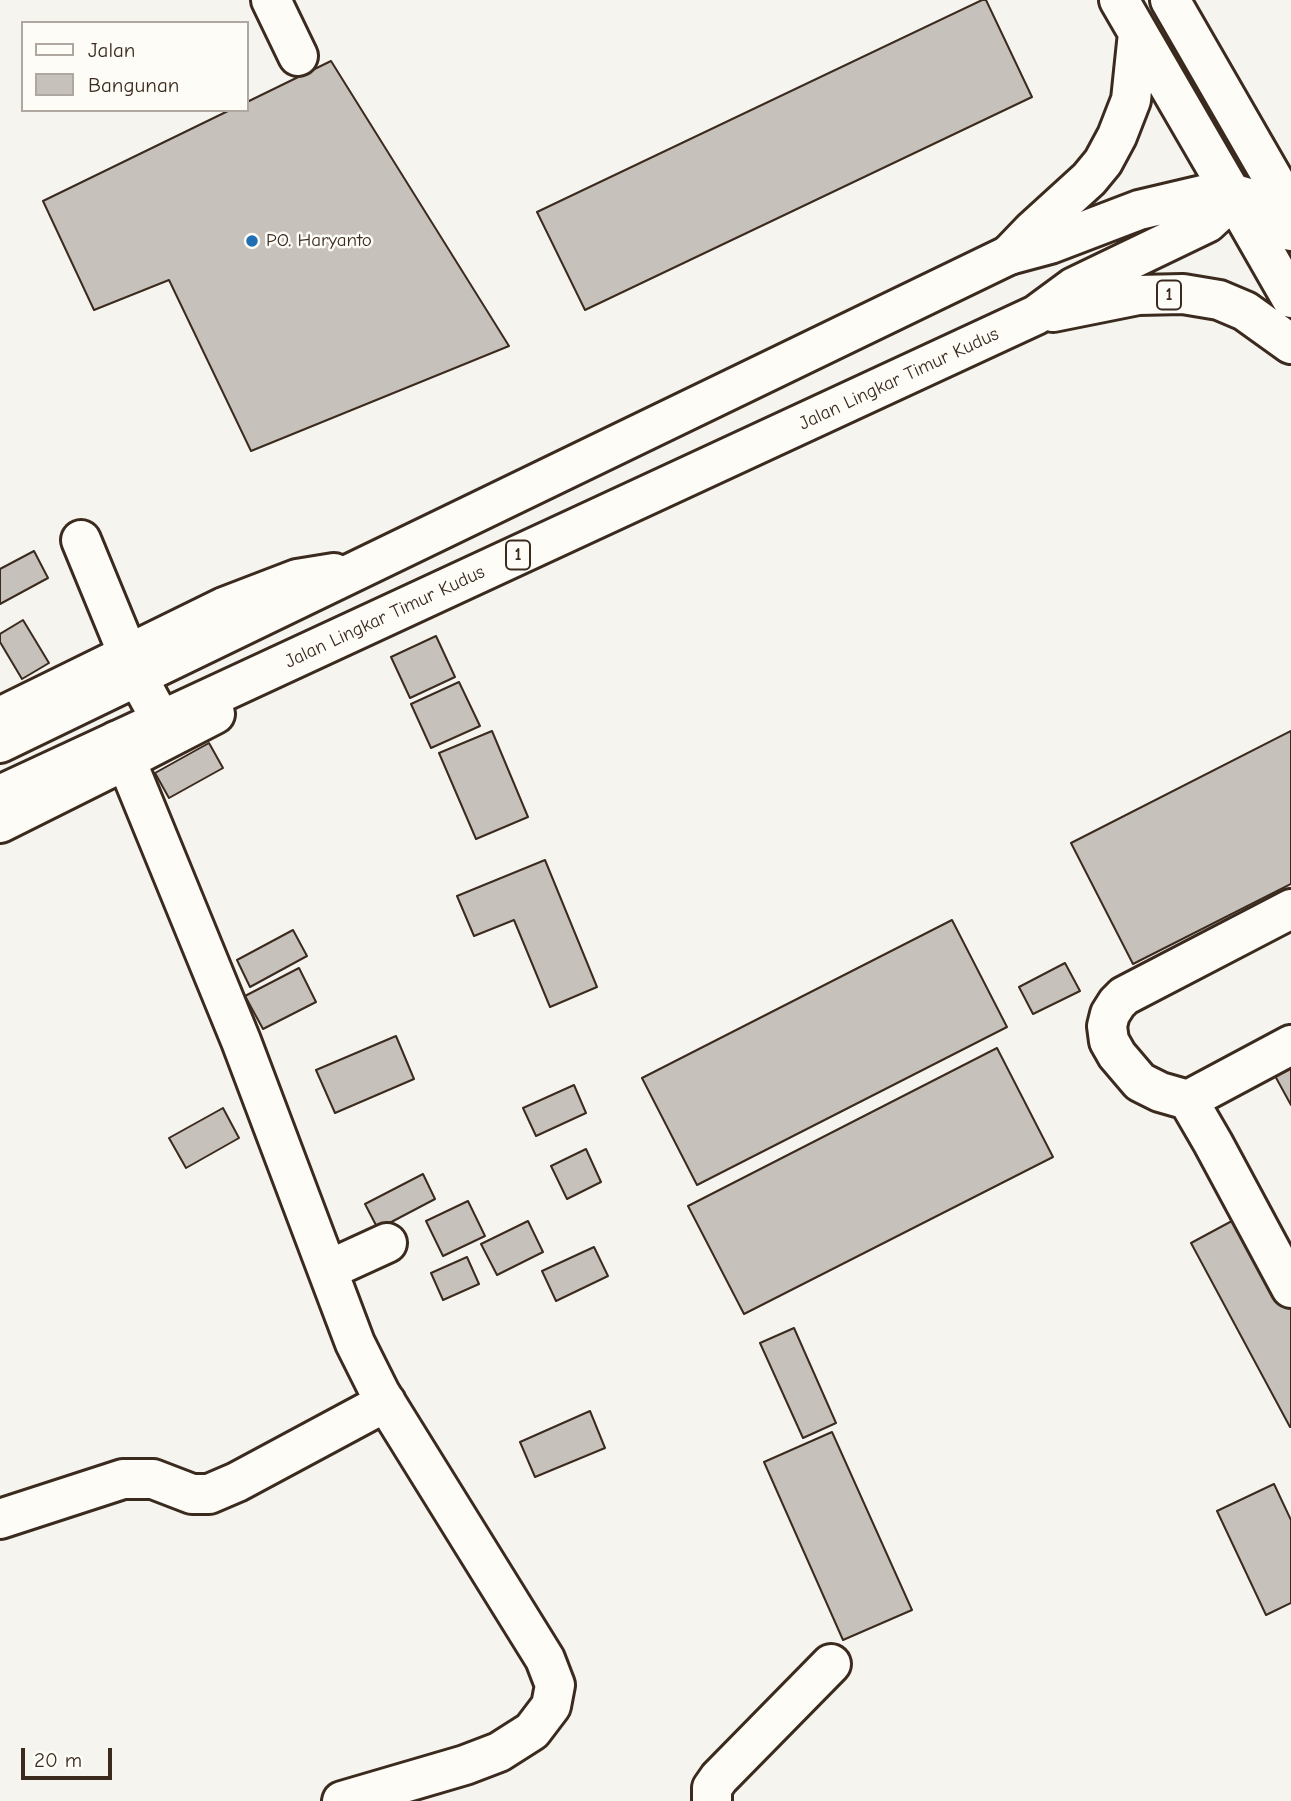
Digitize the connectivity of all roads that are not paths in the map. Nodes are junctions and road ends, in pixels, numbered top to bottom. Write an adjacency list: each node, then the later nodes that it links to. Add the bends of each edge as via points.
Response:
1 (271, 0): 5 (main road)
2 (1119, 0): 4 (main road)
3 (1170, 0): 6 (main road)
4 (1138, 33): 7 (main road); 10 (main road, via 1131,100 1103,162)
5 (298, 56)
6 (1212, 73): 7 (main road, via 1228,128); 8 (main road)
7 (1231, 193): 9 (main road, via 1252,199); 10 (main road, via 1139,210); 11 (main road); 12 (main road, 1, via 1206,223 1074,287)
8 (1291, 210)
9 (1291, 231)
10 (1009, 256): 16 (main road, via 358,569)
11 (1291, 298)
12 (1036, 315): 13 (main road, 1, via 1138,295 1182,295 1219,300 1245,311); 15 (main road, Jalan Lingkar Timur Kudus / 1)
13 (1291, 344)
14 (81, 540): 16 (main road)
15 (354, 631): 18 (main road, Jalan Lingkar Timur Kudus / 1); 20 (main road, via 287,675)
16 (132, 665): 17 (main road); 18 (main road); 19 (main road)
17 (0, 717)
18 (161, 720): 20 (main road, Jalan Lingkar Timur Kudus / 1)
19 (0, 743)
20 (121, 751): 21 (main road, Jalan Lingkar Timur Kudus / 1); 22 (main road); 27 (main road, via 241,1041)
21 (0, 795)
22 (0, 823)
23 (1291, 909): 25 (main road, via 1124,996 1110,1014 1109,1041 1125,1066 1140,1082)
24 (1291, 1045): 25 (main road)
25 (1188, 1100): 28 (main road)
26 (387, 1243): 27 (main road)
27 (328, 1270): 29 (main road, via 355,1343)
28 (1291, 1289)
29 (386, 1402): 30 (main road, via 209,1494 192,1494 153,1479 123,1479); 32 (main road, via 545,1659 555,1685 551,1706 532,1731 499,1752)
30 (0, 1519)
31 (831, 1664): 33 (main road, via 719,1778 712,1788)
32 (342, 1801)
33 (712, 1801)

